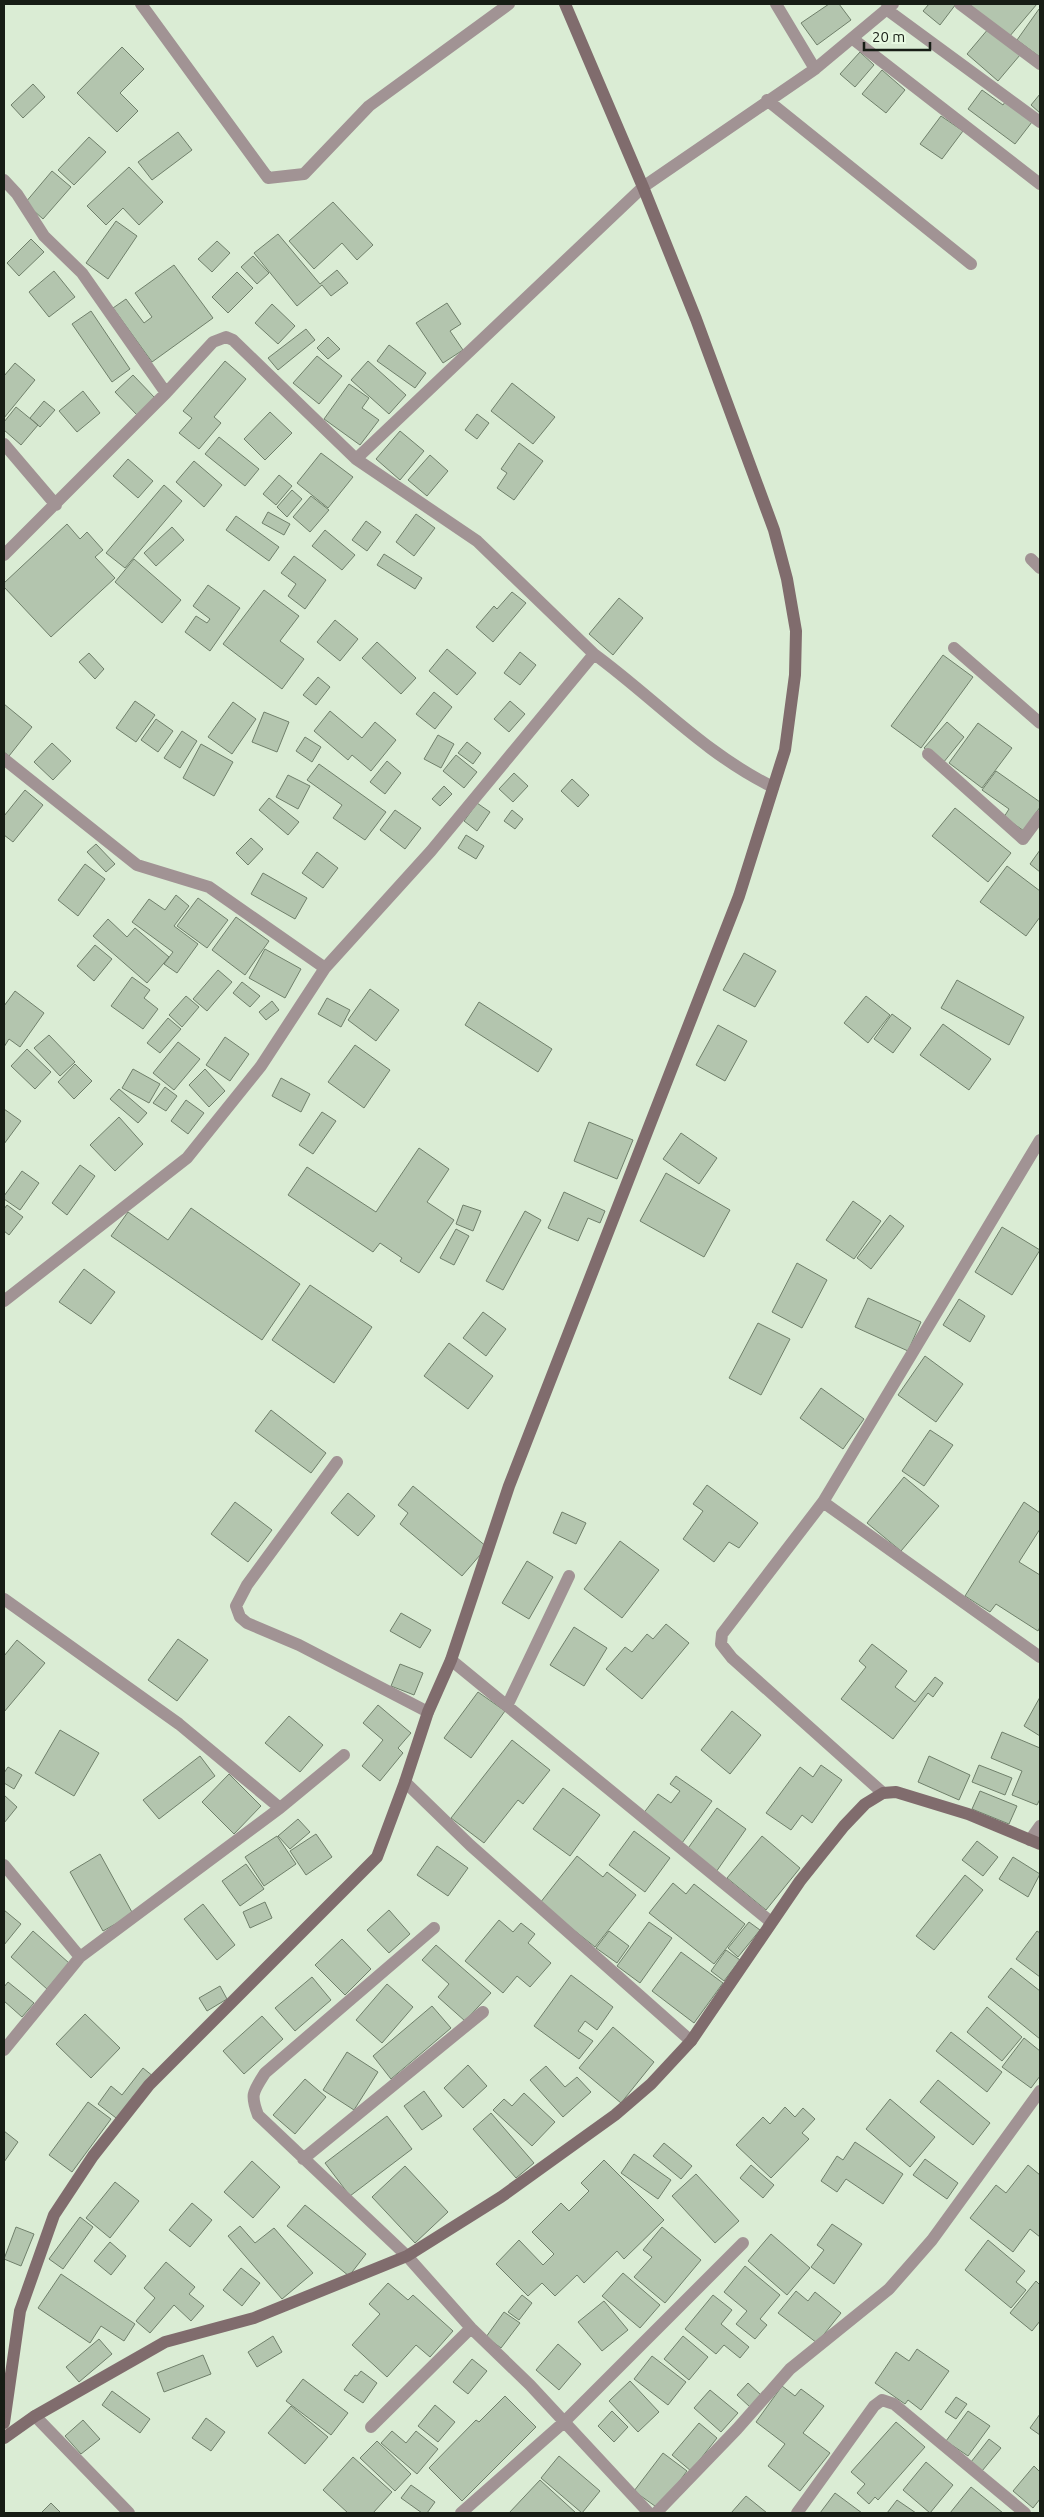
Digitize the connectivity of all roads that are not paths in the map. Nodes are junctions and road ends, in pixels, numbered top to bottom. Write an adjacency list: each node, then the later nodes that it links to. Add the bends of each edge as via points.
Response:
1 (141, 4): 2 (street, via 268,178 304,174 369,106)
2 (509, 4)
3 (565, 4): 14 (street)
4 (776, 4): 9 (street)
5 (960, 4): 8 (street)
6 (889, 6): 7 (street); 11 (street)
7 (853, 38): 9 (street); 13 (street)
8 (1040, 64)
9 (814, 69): 10 (street)
10 (767, 100): 14 (street); 15 (street)
11 (1040, 122)
12 (4, 180): 16 (street, via 44,236 82,273)
13 (1040, 184)
14 (643, 187): 18 (street); 26 (street, via 755,474 787,579 796,631 795,675 785,750)
15 (971, 264)
16 (166, 393): 18 (street, via 213,342 226,337 233,340); 19 (street)
17 (4, 444): 19 (street)
18 (356, 459): 22 (street, via 477,541)
19 (56, 505): 20 (street)
20 (4, 555)
21 (954, 648): 23 (street)
22 (594, 654): 26 (street, via 706,746); 28 (street, via 431,851)
23 (1040, 723)
24 (928, 754): 27 (street, via 1023,839)
25 (4, 759): 28 (street, via 137,865 209,887)
26 (773, 787): 36 (street, via 739,896 509,1486)
27 (1040, 816)
28 (325, 968): 30 (street, via 260,1066 187,1158)
29 (1040, 1140): 32 (street)
30 (4, 1301)
31 (337, 1462): 38 (street, via 247,1585 236,1603 237,1612 252,1626 299,1645)
32 (823, 1502): 35 (street); 41 (street, via 725,1629 721,1644 732,1658)
33 (569, 1576): 37 (street)
34 (4, 1599): 42 (street, via 179,1724)
35 (1040, 1657)
36 (451, 1660): 37 (street); 38 (street)
37 (507, 1706): 46 (street)
38 (428, 1712): 40 (street)
39 (344, 1755): 42 (street)
40 (405, 1782): 50 (street); 58 (street, via 377,1857 149,2085 93,2156 54,2215 20,2310)
41 (884, 1793): 44 (street, via 896,1792 968,1814); 46 (street, via 866,1804 844,1826)
42 (280, 1808): 48 (street)
43 (1040, 1826): 44 (street)
44 (1035, 1842)
45 (4, 1865): 48 (street)
46 (771, 1922): 50 (street)
47 (434, 1928): 53 (street, via 264,2072 252,2099 258,2115)
48 (80, 1957): 51 (street)
49 (483, 2012): 53 (street)
50 (691, 2041): 55 (street, via 651,2084 615,2115 501,2197)
51 (4, 2050)
52 (1040, 2091): 65 (street, via 932,2240 889,2289 790,2369)
53 (304, 2159): 55 (street)
54 (742, 2243): 59 (street)
55 (407, 2256): 56 (street); 57 (street, via 254,2318 165,2342)
56 (471, 2328): 59 (street); 60 (street)
57 (35, 2416): 61 (street); 62 (street)
58 (4, 2423)
59 (563, 2423): 63 (street); 64 (street)
60 (371, 2426)
61 (4, 2438)
62 (129, 2513)
63 (461, 2513)
64 (649, 2513)
65 (656, 2513)
66 (797, 2513): 67 (street, via 874,2406 882,2400 894,2404)
67 (1025, 2513)

